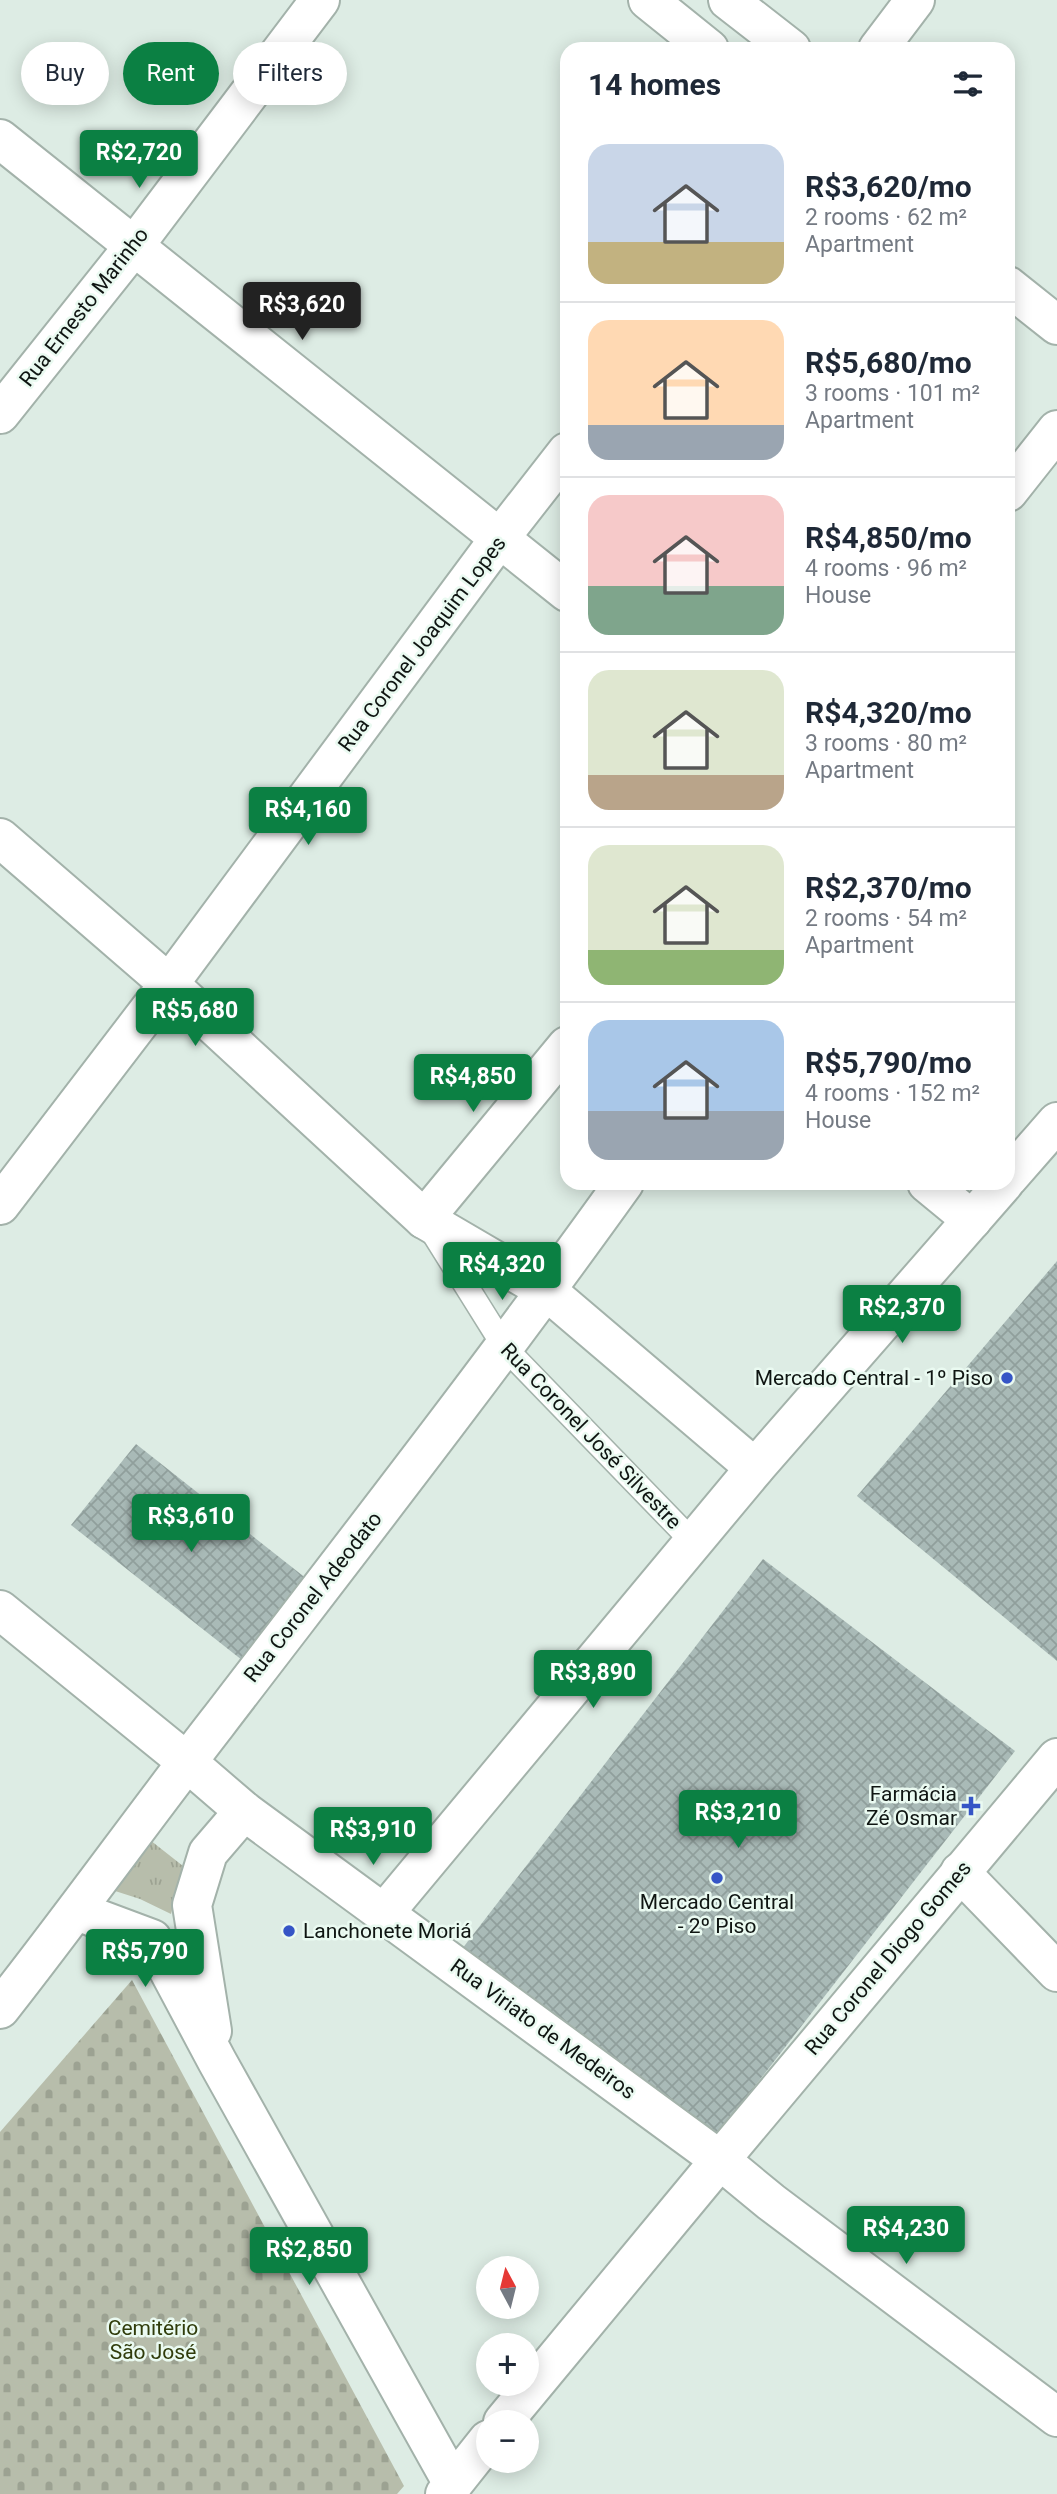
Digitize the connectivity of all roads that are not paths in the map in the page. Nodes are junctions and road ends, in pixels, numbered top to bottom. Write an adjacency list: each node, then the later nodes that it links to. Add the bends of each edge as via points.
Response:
1 (320, 0): 9 (street, Rua Ernesto Marinho)
2 (648, 0): 5 (street)
3 (728, 0): 6 (street)
4 (915, 0): 7 (street)
5 (700, 42)
6 (782, 42)
7 (883, 42)
8 (0, 139): 9 (street)
9 (134, 246): 12 (street, Rua Ernesto Marinho); 16 (street)
10 (1015, 292): 11 (street)
11 (1057, 325)
12 (0, 414)
13 (1057, 430): 15 (street)
14 (560, 461): 16 (street, Rua Coronel Joaquim Lopes)
15 (1015, 483)
16 (499, 539): 17 (street); 19 (street, Rua Coronel Joaquim Lopes)
17 (560, 587)
18 (0, 838): 19 (street, Rua Coronel José Silvestre)
19 (169, 984): 26 (street, Rua Coronel Joaquim Lopes); 27 (street, Rua Coronel José Silvestre)
20 (560, 1054): 27 (street)
21 (1057, 1122): 22 (street)
22 (1015, 1170)
23 (619, 1190): 29 (street, Rua Coronel Adeodato)
24 (936, 1190): 28 (street)
25 (998, 1190): 28 (street)
26 (0, 1205)
27 (424, 1219): 29 (street, Rua Coronel José Silvestre); 30 (lane, Rua Coronel José Silvestre)
28 (972, 1220): 31 (street)
29 (547, 1291): 30 (street, Rua Coronel Adeodato); 31 (street, Rua Coronel José Silvestre)
30 (505, 1348): 32 (lane, Rua Coronel José Silvestre); 35 (street, Rua Coronel Adeodato)
31 (755, 1468): 32 (street)
32 (694, 1543): 39 (street)
33 (0, 1610): 35 (street, Rua Viriato de Medeiros)
34 (1057, 1758): 37 (street, Rua Coronel Diogo Gomes)
35 (187, 1762): 36 (street, Rua Viriato de Medeiros); 38 (street, Rua Coronel Adeodato)
36 (244, 1811): 39 (street, Rua Viriato de Medeiros); 42 (street, via 208,1853 192,1905)
37 (960, 1872): 40 (street); 43 (street, Rua Coronel Diogo Gomes)
38 (77, 1911): 41 (street, Rua Coronel Adeodato); 42 (street, via 152,1939)
39 (385, 1912): 43 (street, Rua Viriato de Medeiros)
40 (1057, 1972)
41 (0, 2009)
42 (217, 2061): 47 (street)
43 (720, 2160): 44 (street, Rua Coronel Diogo Gomes); 45 (street, Rua Viriato de Medeiros)
44 (513, 2410)
45 (1057, 2417)
46 (476, 2457): 47 (street)
47 (453, 2491)

